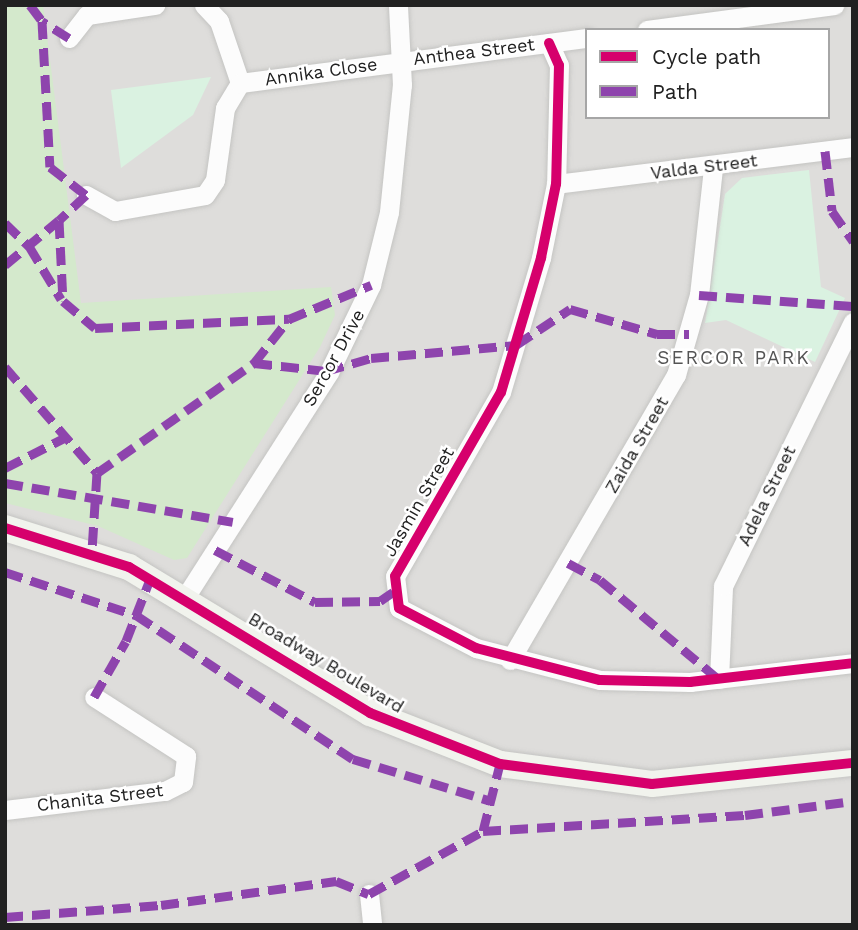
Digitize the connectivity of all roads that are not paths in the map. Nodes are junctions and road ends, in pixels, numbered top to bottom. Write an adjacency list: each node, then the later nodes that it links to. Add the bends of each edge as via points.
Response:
1 (155, 5): 6 (street, via 88,15)
2 (204, 5): 10 (street, Annika Close, via 219,21)
3 (398, 5): 9 (street, Sercor Drive)
4 (834, 5): 5 (street)
5 (662, 28)
6 (69, 38)
7 (585, 38): 8 (street, Anthea Street)
8 (549, 43): 9 (street, Anthea Street); 13 (street, Jasmin Street, via 559,65)
9 (402, 62): 10 (street, Annika Close); 17 (street, Sercor Drive, via 389,212 359,316)
10 (240, 83): 14 (street, Annika Close, via 225,108 215,180 205,195 115,211)
11 (853, 147): 12 (street, Valda Street)
12 (713, 168): 13 (street, Valda Street); 18 (street, Zaida Street, via 699,295 676,375)
13 (556, 184): 18 (street, Jasmin Street, via 501,392 394,584 399,608 413,621)
14 (86, 195)
15 (853, 323): 20 (street, Adela Street, via 728,573 720,601)
16 (5, 528): 17 (street, Broadway Boulevard, via 92,551)
17 (186, 596): 22 (street, Broadway Boulevard, via 370,713 500,764 578,779 652,784)
18 (510, 660): 20 (street, Jasmin Street, via 620,682)
19 (853, 663): 20 (street, Jasmin Street)
20 (719, 679)
21 (94, 697): 23 (street, Chanita Street, via 186,756 183,782 165,791)
22 (853, 763)
23 (5, 810)
24 (369, 894): 25 (street)
25 (372, 925)

